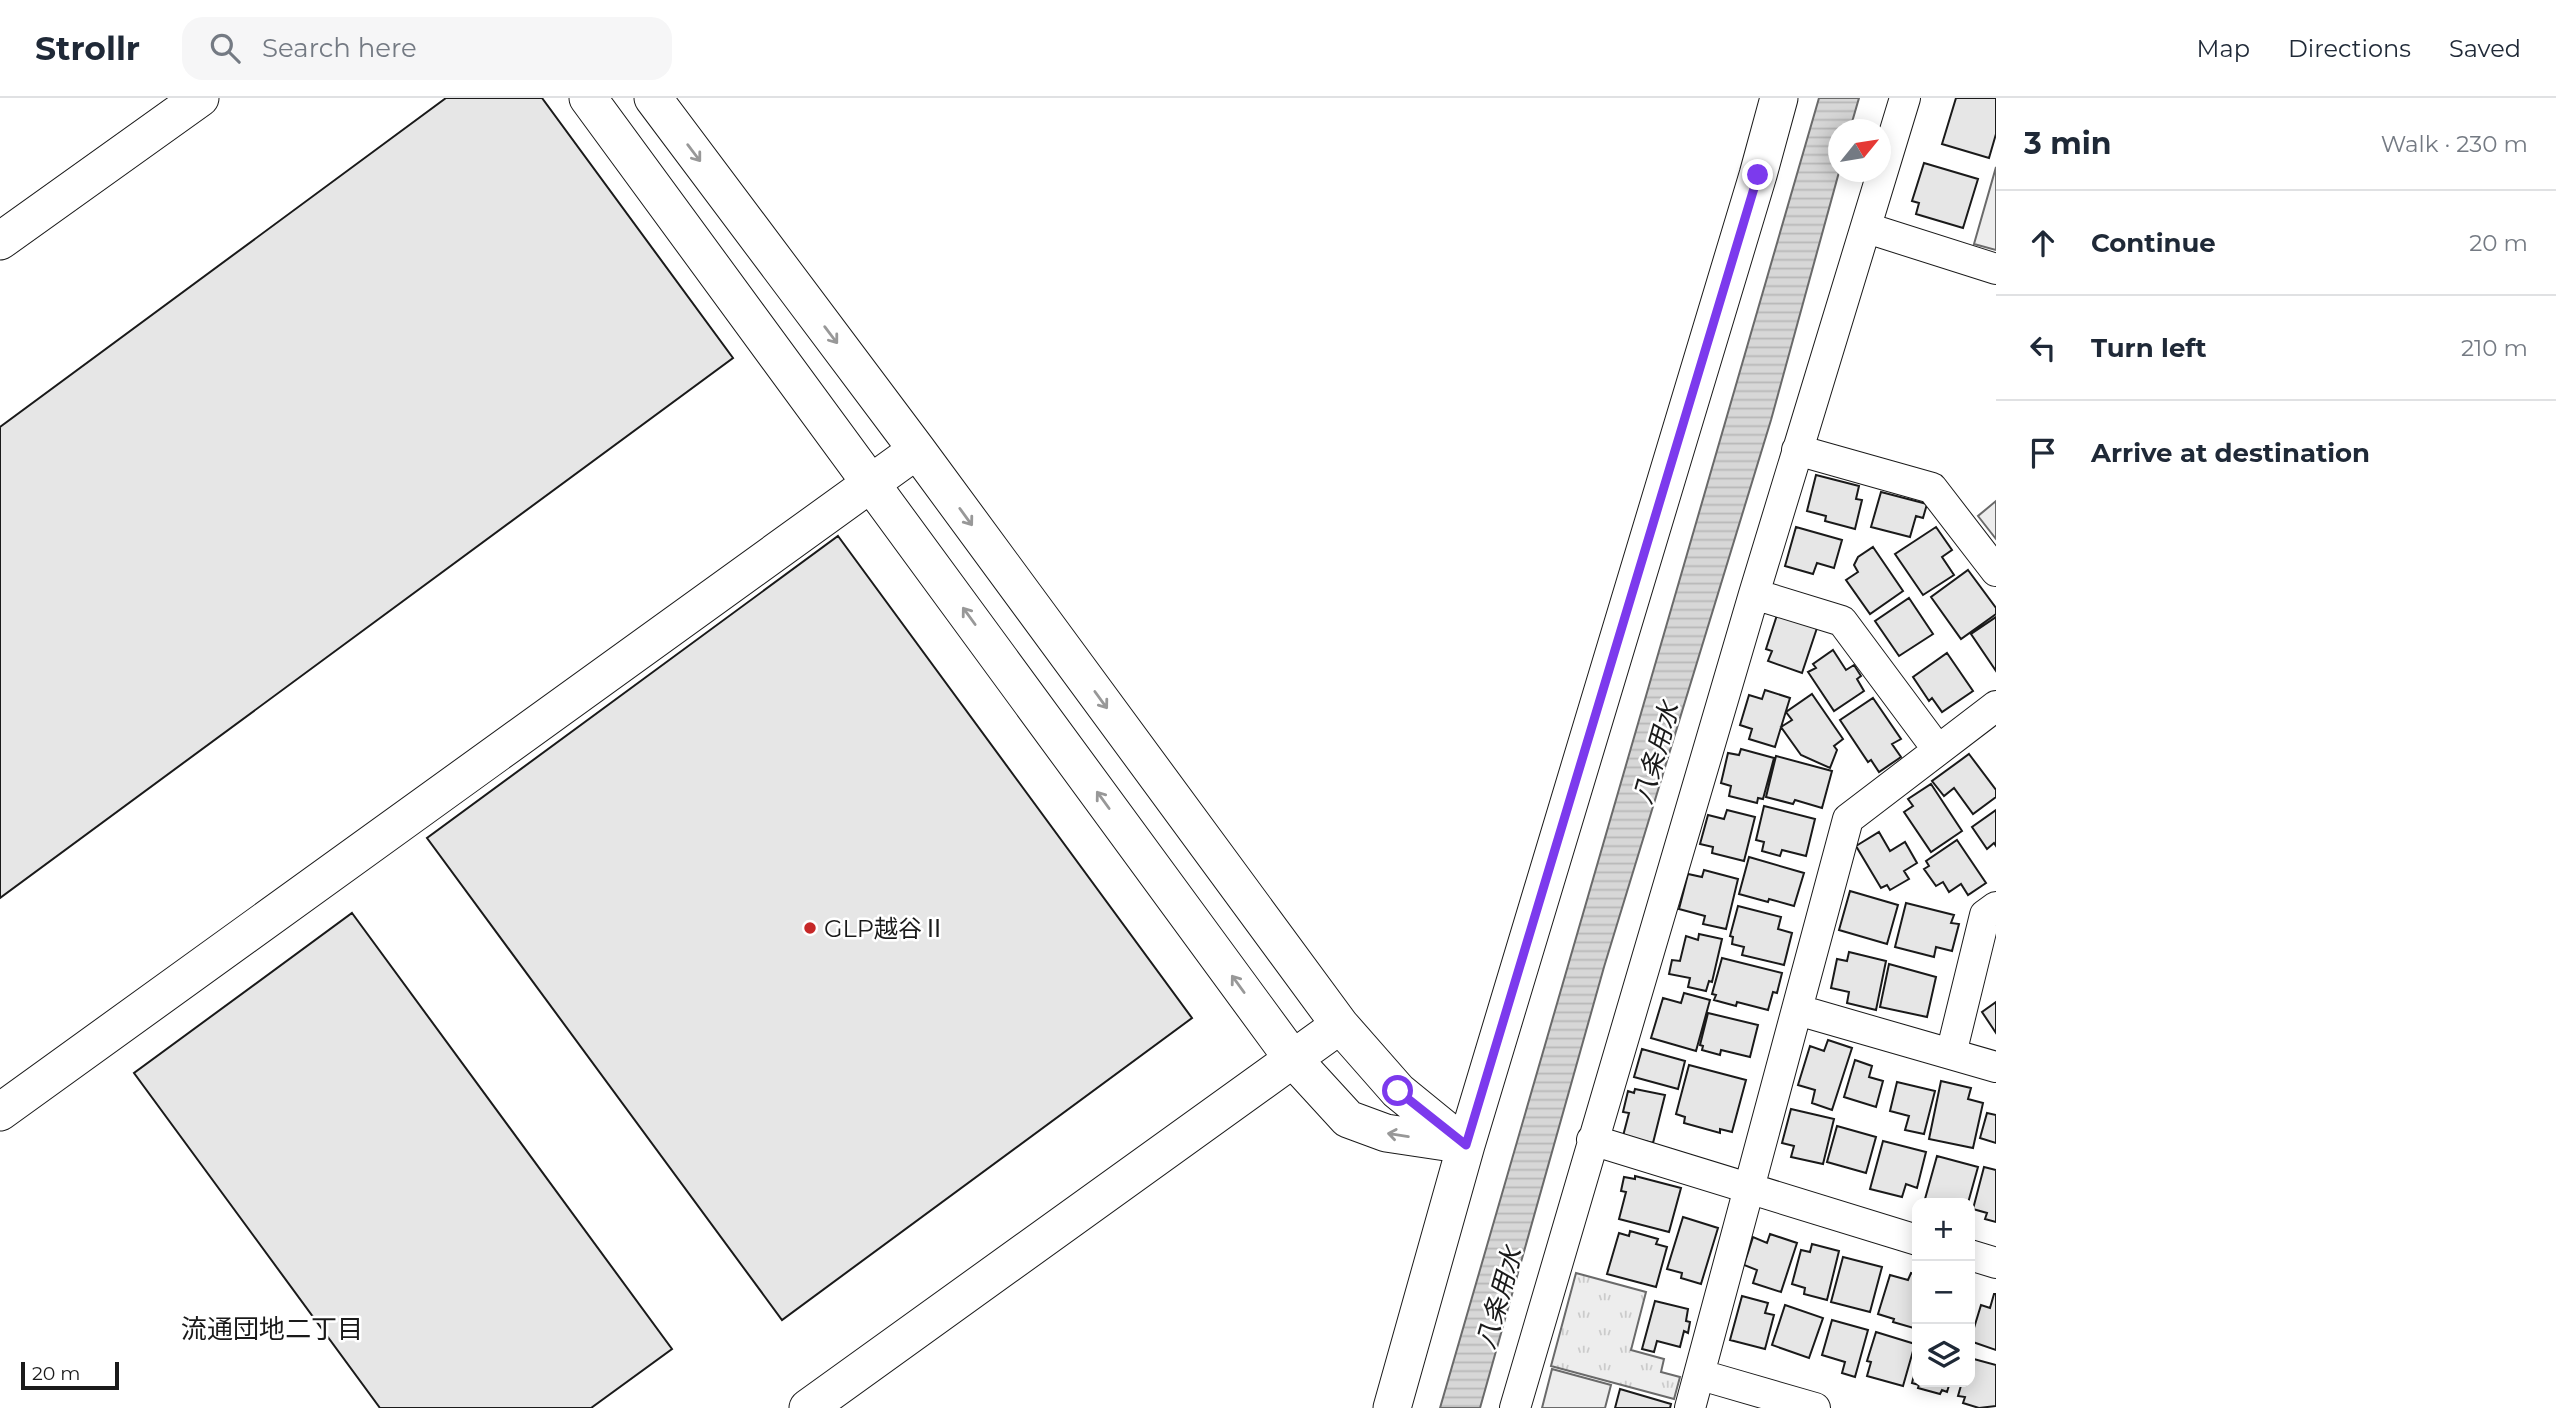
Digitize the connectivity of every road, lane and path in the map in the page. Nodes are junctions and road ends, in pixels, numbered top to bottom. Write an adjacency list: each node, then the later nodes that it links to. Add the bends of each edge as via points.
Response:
1 (200, 98): 7 (street)
2 (588, 98): 11 (street)
3 (653, 98): 9 (street, one-way to 9)
4 (1779, 98): 24 (street)
5 (1905, 98): 6 (street)
6 (1867, 228): 8 (street); 10 (street)
7 (0, 241)
8 (1996, 269)
9 (916, 450): 11 (street); 18 (street, one-way to 18)
10 (1797, 450): 12 (street, via 1932,488); 13 (street)
11 (871, 483): 20 (street, one-way to 11); 22 (street)
12 (1996, 571)
13 (1754, 594): 15 (street, via 1842,621); 23 (street)
14 (1996, 706): 15 (street)
15 (1938, 750): 17 (street, via 1848,819)
16 (1996, 907): 19 (street, via 1985,915)
17 (1798, 1010): 19 (street); 25 (street)
18 (1340, 1025): 20 (street); 24 (street, via 1398,1091)
19 (1951, 1054): 21 (street)
20 (1293, 1059): 24 (street, one-way to 20, via 1386,1133 1348,1119); 30 (street)
21 (1996, 1067)
22 (0, 1112)
23 (1592, 1140): 25 (street); 32 (street)
24 (1466, 1145): 31 (street)
25 (1750, 1190): 26 (street); 29 (street)
26 (1912, 1239)
27 (1975, 1257): 28 (street)
28 (1996, 1263)
29 (1701, 1375): 33 (street); 34 (street)
30 (808, 1408)
31 (1392, 1408)
32 (1515, 1408)
33 (1690, 1408)
34 (1815, 1408)

